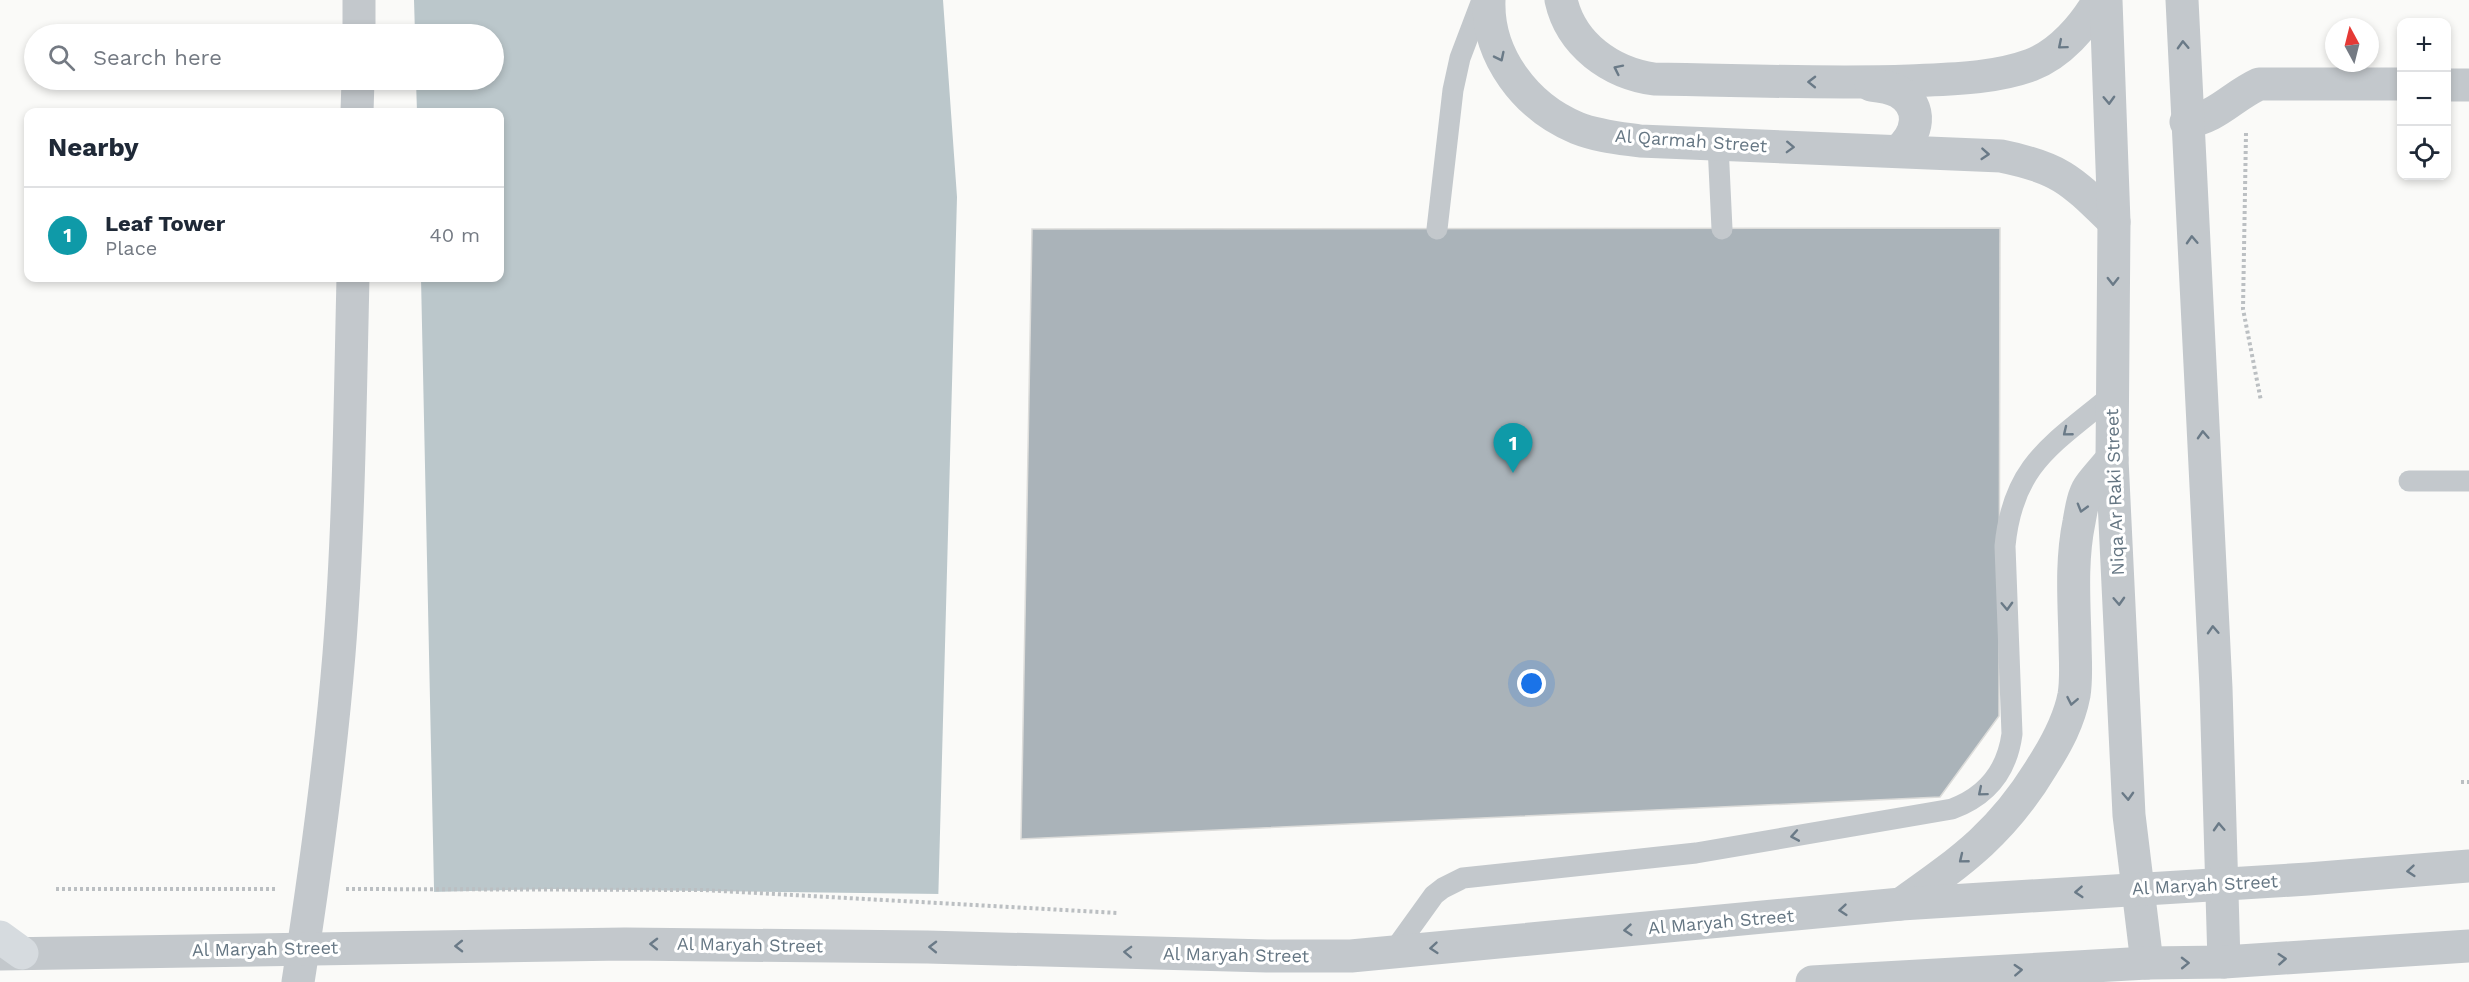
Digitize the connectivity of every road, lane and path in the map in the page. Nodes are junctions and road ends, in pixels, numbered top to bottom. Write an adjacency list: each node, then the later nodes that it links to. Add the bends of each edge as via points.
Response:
1 (359, 0): 8 (street)
2 (1482, 0): 20 (lane, via 1460,58)
3 (1489, 0): 17 (street, Al Qarmah Street, one-way to 17, via 1496,47 1506,67 1518,85 1555,116 1602,135)
4 (1561, 0): 9 (street, one-way to 4, via 1633,76 1614,68 1581,41)
5 (2099, 0): 9 (street, one-way to 9, via 2070,39 2032,65 1963,78)
6 (2106, 0): 19 (street, Niqa Ar Raki Street, one-way to 19)
7 (2182, 0): 16 (street, one-way to 7)
8 (359, 24)
9 (1861, 83): 18 (street, via 1901,93 1915,111 1914,134)
10 (2397, 84): 14 (street, via 2273,82)
11 (2451, 85): 12 (street)
12 (2469, 85)
13 (358, 90): 15 (street)
14 (2246, 90): 16 (street, via 2213,115); 24 (path, via 2243,309)
15 (357, 108)
16 (2186, 122): 31 (street, one-way to 16, via 2216,688)
17 (1718, 145): 18 (street, Al Qarmah Street, one-way to 18); 21 (lane)
18 (1898, 151): 19 (street, Al Qarmah Street, one-way to 19, via 1991,155 2032,162 2077,185)
19 (2114, 222): 23 (street, Niqa Ar Raki Street, one-way to 23)
20 (1437, 229)
21 (1722, 229)
22 (353, 282): 43 (street, via 339,653 318,848)
23 (2112, 395): 25 (street, Niqa Ar Raki Street); 40 (lane, one-way to 40, via 2042,453 2013,502 2005,546 2012,734 2006,762 1979,796 1952,809 1696,853 1463,878 1434,895)
24 (2261, 401)
25 (2112, 459): 32 (street, Niqa Ar Raki Street, one-way to 32, via 2129,815); 36 (street, one-way to 36, via 2088,488 2080,513 2073,564 2076,677 2065,728 2026,794 2001,824 1962,860)
26 (2409, 481): 27 (lane)
27 (2469, 481)
28 (2469, 782): 29 (path)
29 (2461, 783)
30 (2469, 866): 31 (street, Al Maryah Street, one-way to 31)
31 (2222, 885): 32 (street, Al Maryah Street); 41 (street)
32 (2137, 888): 36 (street, Al Maryah Street, one-way to 36); 42 (street, Niqa Ar Raki Street)
33 (56, 889): 34 (path)
34 (284, 889)
35 (344, 889): 37 (path, via 703,890)
36 (1901, 904): 40 (street, Al Maryah Street, one-way to 40)
37 (1118, 914)
38 (2469, 946): 41 (street, one-way to 38)
39 (7, 948): 40 (street, Al Maryah Street, one-way to 39, via 1341,957 637,944)
40 (1393, 952)
41 (2224, 972): 42 (street, one-way to 41)
42 (2148, 973): 44 (street, one-way to 42)
43 (298, 982)
44 (1812, 982)

